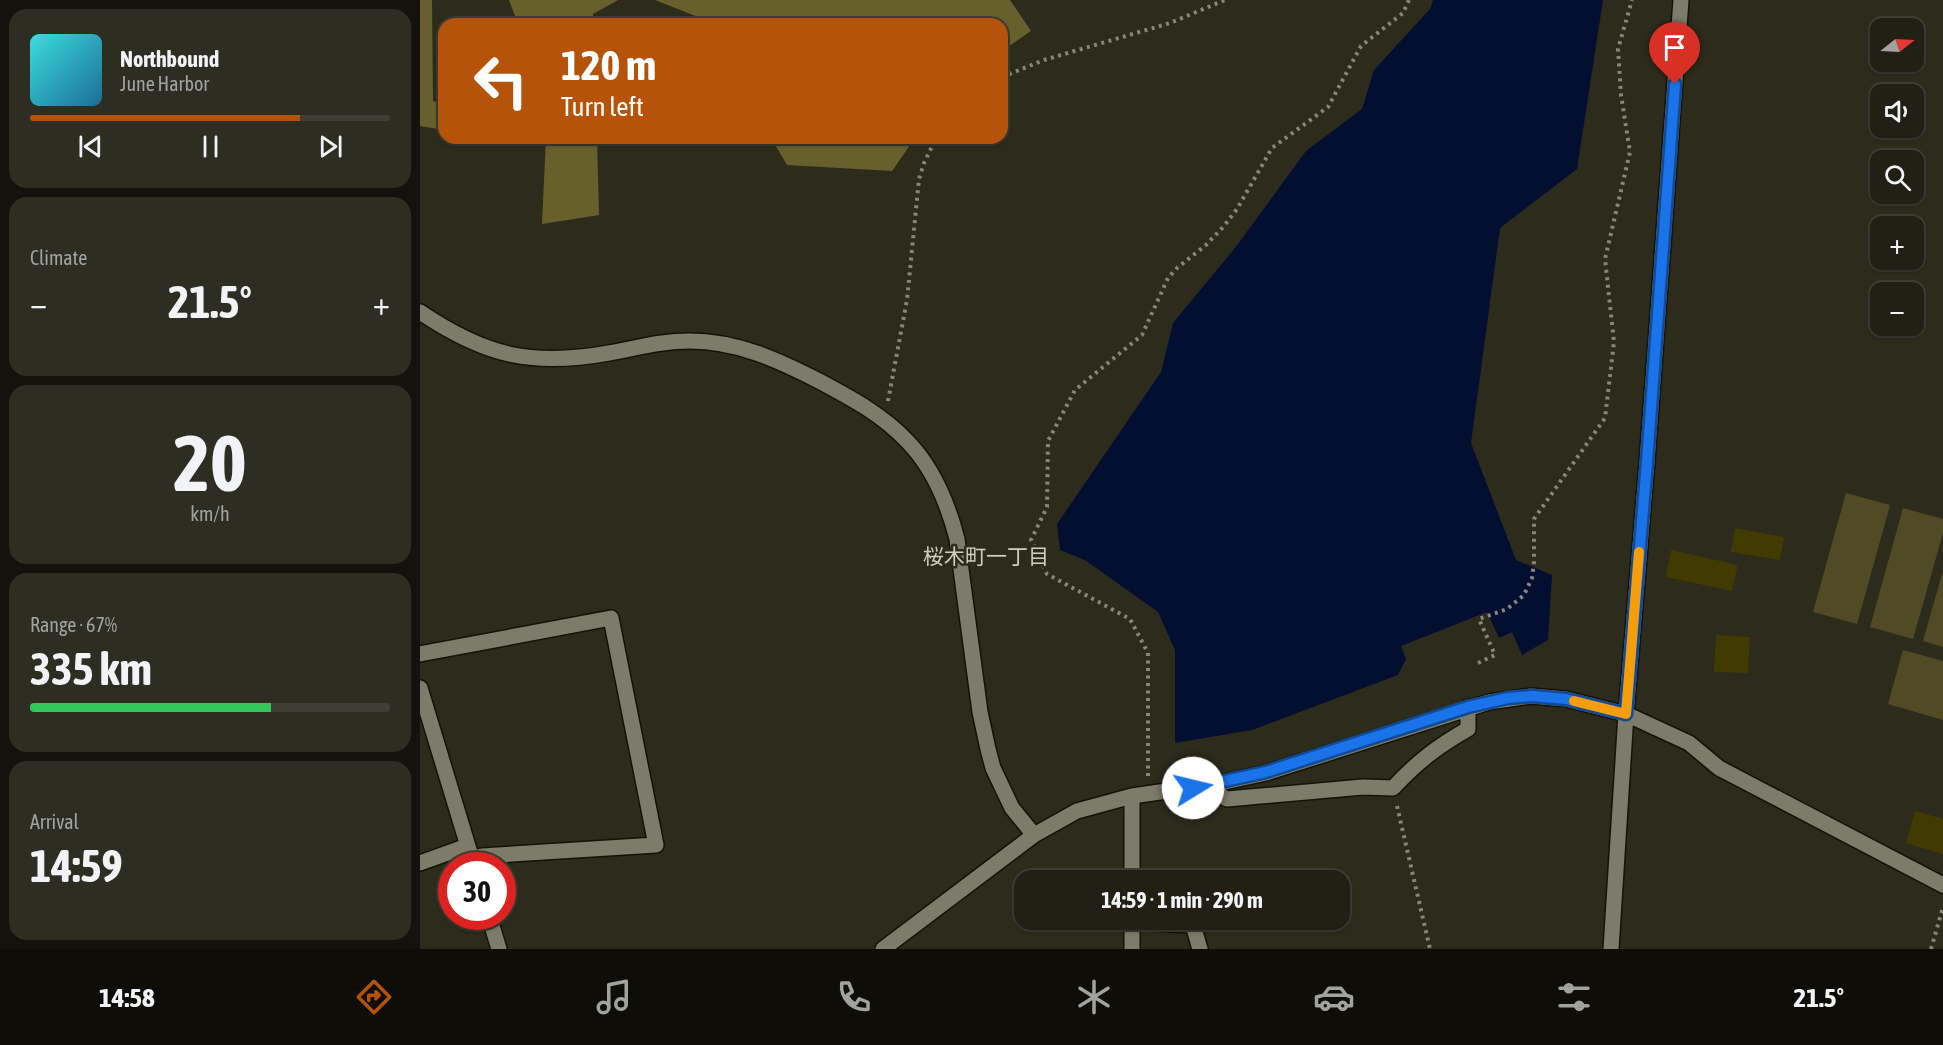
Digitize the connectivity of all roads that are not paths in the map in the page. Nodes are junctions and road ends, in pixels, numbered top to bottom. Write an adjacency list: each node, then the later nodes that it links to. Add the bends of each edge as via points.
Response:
1 (1681, 0): 6 (street)
2 (420, 312): 9 (street, via 471,342 528,358 575,359 651,343 729,344 779,361 845,395 897,430 938,485 952,518 986,741 993,768 1012,808)
3 (420, 654): 11 (street, via 611,618 656,845)
4 (420, 688): 10 (street)
5 (1468, 707): 6 (street, via 1532,696 1566,699); 7 (street, via 1266,772); 7 (street, via 1468,729 1439,745 1393,788 1227,799)
6 (1626, 714): 15 (street, via 1689,743 1719,768); 23 (street)
7 (1215, 784): 8 (street)
8 (1132, 796): 9 (street, via 1077,811); 14 (street)
9 (1034, 835): 20 (street)
10 (469, 852)
11 (516, 854)
12 (438, 860): 13 (street)
13 (420, 862)
14 (1132, 870)
15 (1943, 885)
16 (493, 930): 19 (street)
17 (1132, 930): 21 (street)
18 (1194, 930): 22 (street)
19 (498, 949)
20 (883, 949)
21 (1132, 949)
22 (1200, 949)
23 (1611, 949)

